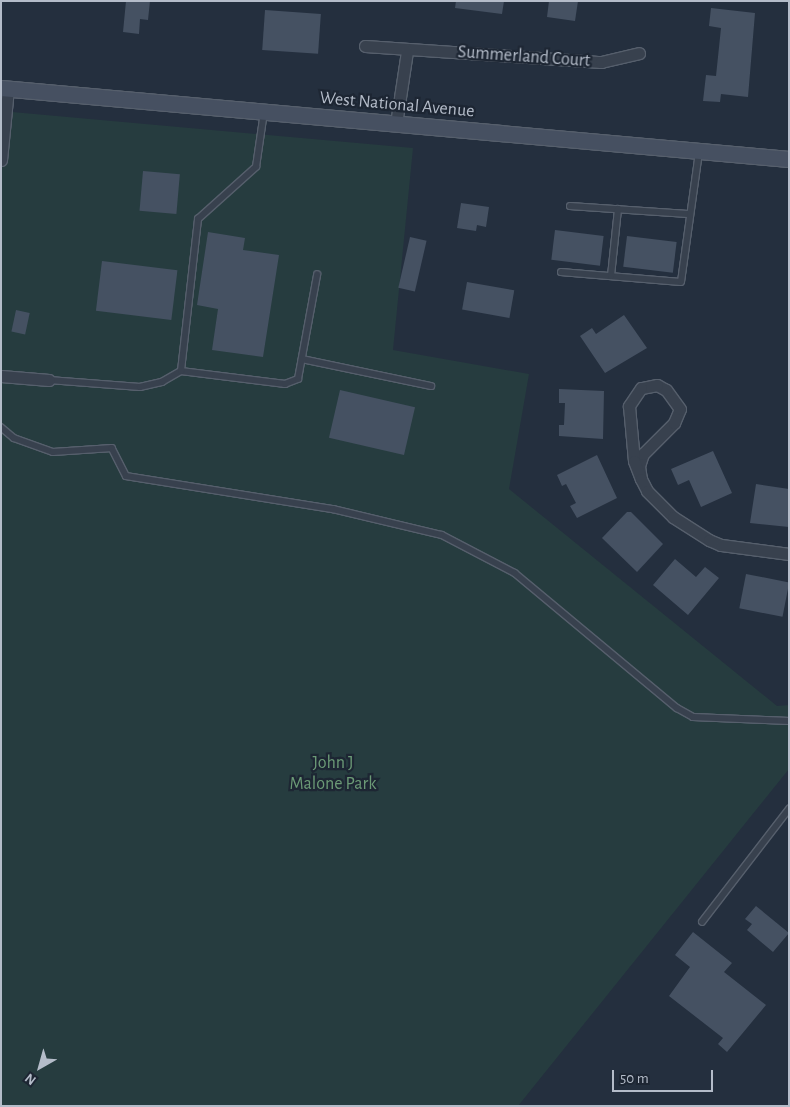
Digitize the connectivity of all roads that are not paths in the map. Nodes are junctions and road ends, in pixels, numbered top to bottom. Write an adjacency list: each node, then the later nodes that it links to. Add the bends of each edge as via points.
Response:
1 (365, 46): 2 (street, Summerland Court)
2 (407, 51): 3 (street, Summerland Court, via 601,62); 6 (street)
3 (639, 53)
4 (4, 89): 5 (main road, West National Avenue); 9 (street)
5 (264, 112): 6 (main road, West National Avenue); 17 (lane, via 256,167 198,219)
6 (396, 124): 7 (main road, West National Avenue)
7 (699, 150): 8 (main road, West National Avenue); 12 (lane)
8 (789, 158)
9 (1, 160)
10 (570, 206): 11 (lane)
11 (618, 209): 12 (lane); 15 (lane)
12 (688, 214): 15 (lane, via 681,282)
13 (561, 272): 15 (lane)
14 (317, 275): 16 (lane)
15 (611, 276)
16 (302, 358): 17 (lane, via 298,379 285,384); 20 (lane)
17 (181, 371): 19 (lane, via 162,382 140,387)
18 (1, 376): 19 (street)
19 (49, 380)
20 (431, 386)
21 (1, 427): 24 (lane, via 14,438 53,452 112,448 126,476 333,509 442,535 515,573 676,708 693,717)
22 (641, 479): 22 (street, via 639,466 643,454 674,423 680,409 666,390 657,385 641,388 629,406 634,461); 23 (street, via 658,505 709,540 721,545)
23 (789, 554)
24 (789, 721)
25 (789, 809): 26 (lane)
26 (702, 922)

